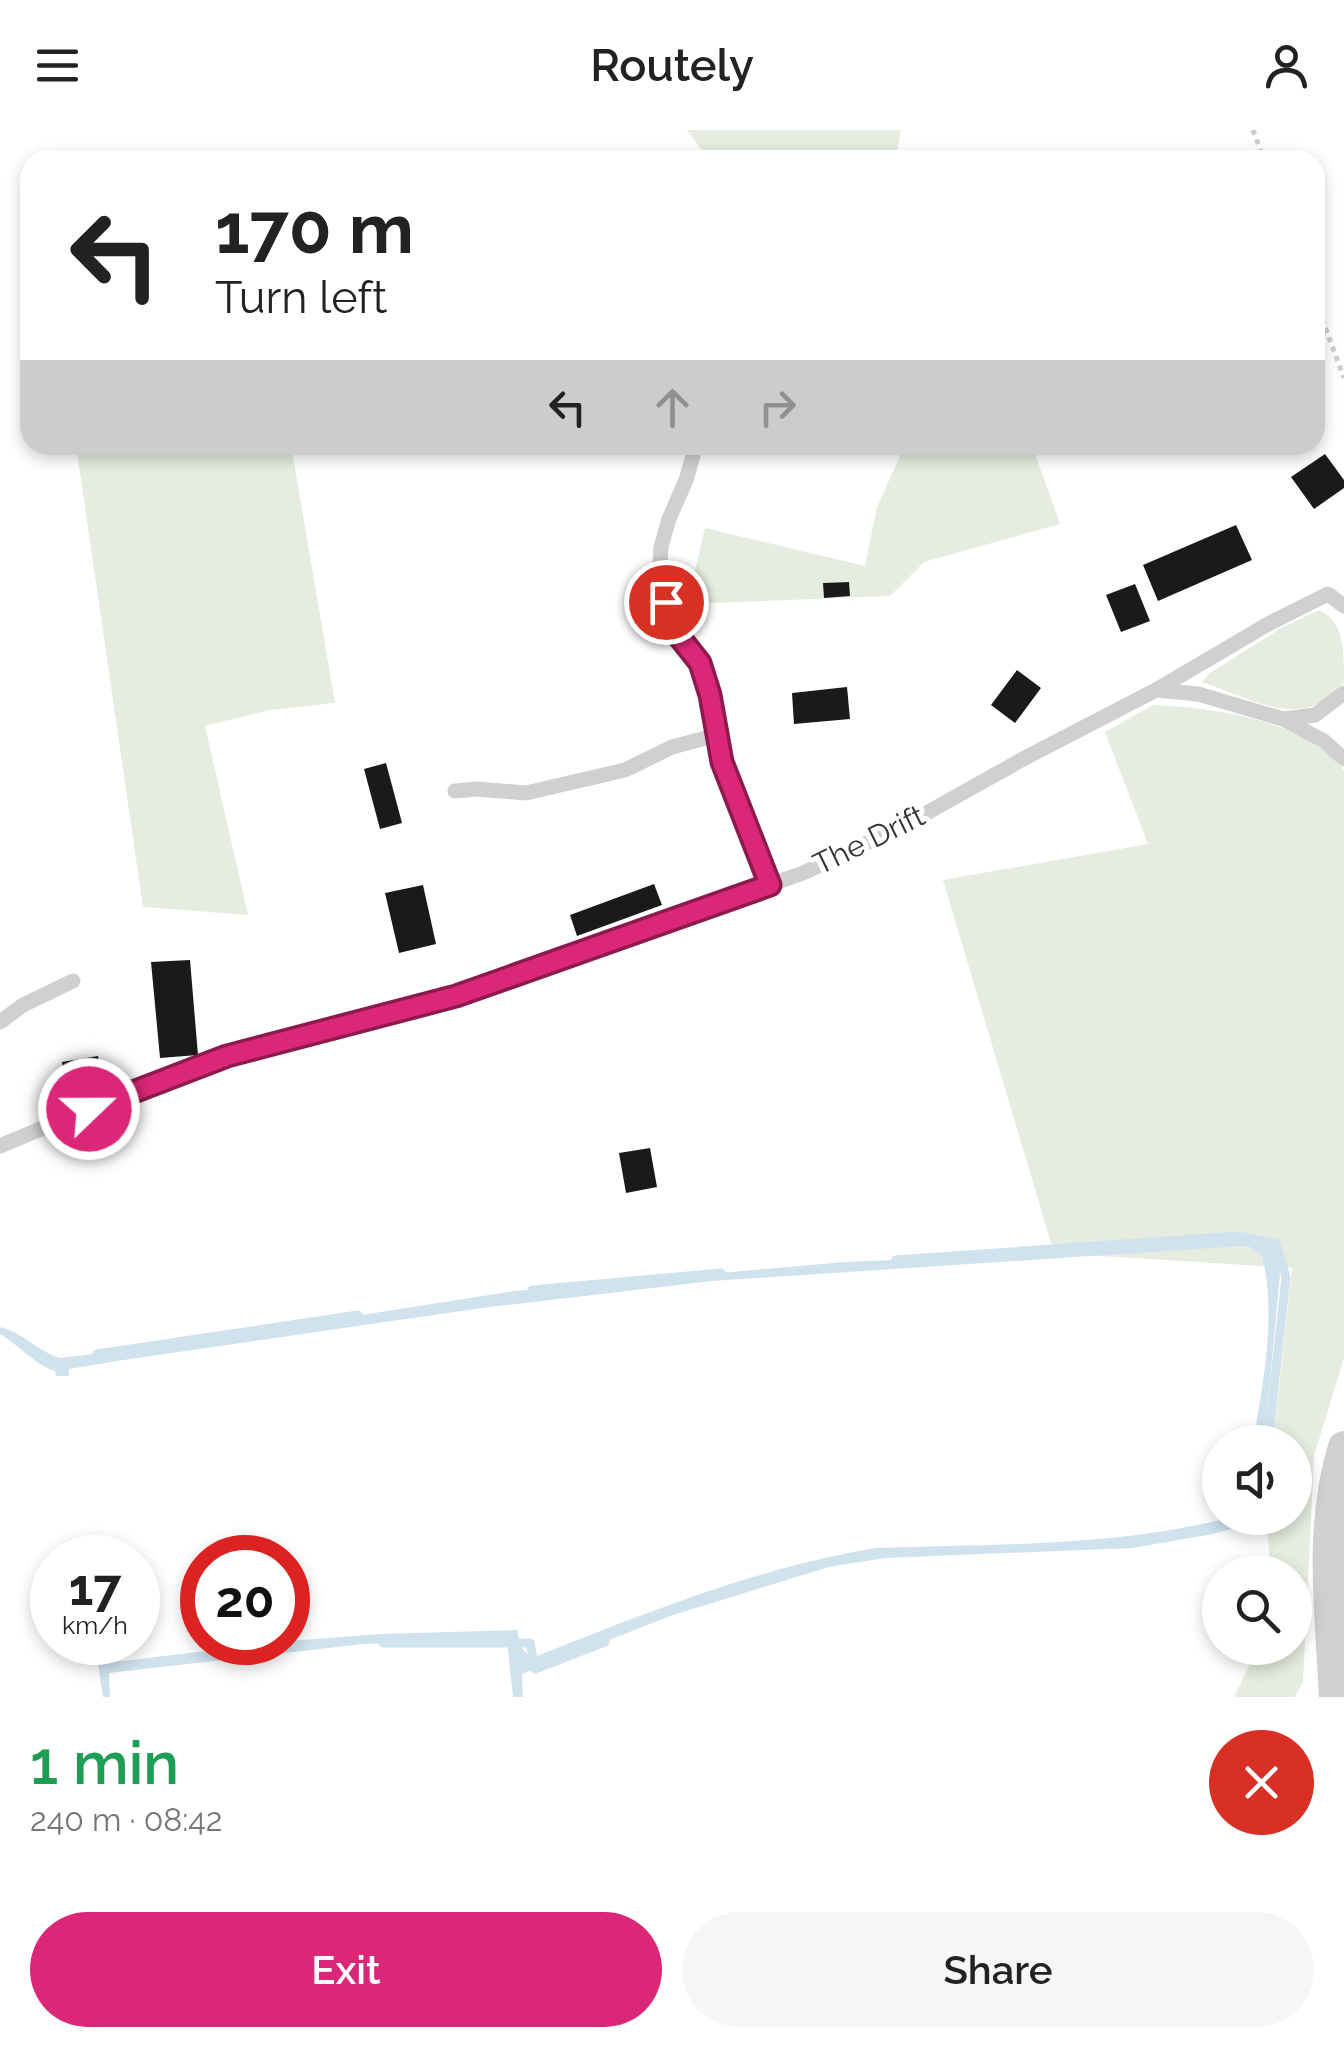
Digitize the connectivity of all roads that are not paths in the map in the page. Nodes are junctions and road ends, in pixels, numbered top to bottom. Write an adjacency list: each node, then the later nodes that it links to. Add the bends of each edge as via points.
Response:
1 (693, 455): 7 (lane, via 668,518 659,585 681,639 700,663)
2 (1336, 591): 3 (lane, The Drift); 4 (lane, The Drift)
3 (1344, 606)
4 (1156, 690): 6 (lane, via 1198,694); 10 (lane, The Drift, via 907,824)
5 (1344, 693): 6 (lane, via 1315,714)
6 (1283, 720): 8 (lane)
7 (717, 735): 9 (lane, via 625,770 526,793); 10 (lane)
8 (1344, 759)
9 (456, 791)
10 (770, 885): 13 (lane, The Drift, via 456,996 227,1056)
11 (73, 981): 12 (lane)
12 (0, 1022)
13 (1, 1144)
14 (1344, 1447): 15 (street)
15 (1335, 1496): 16 (street, via 1329,1556)
16 (1335, 1697)

